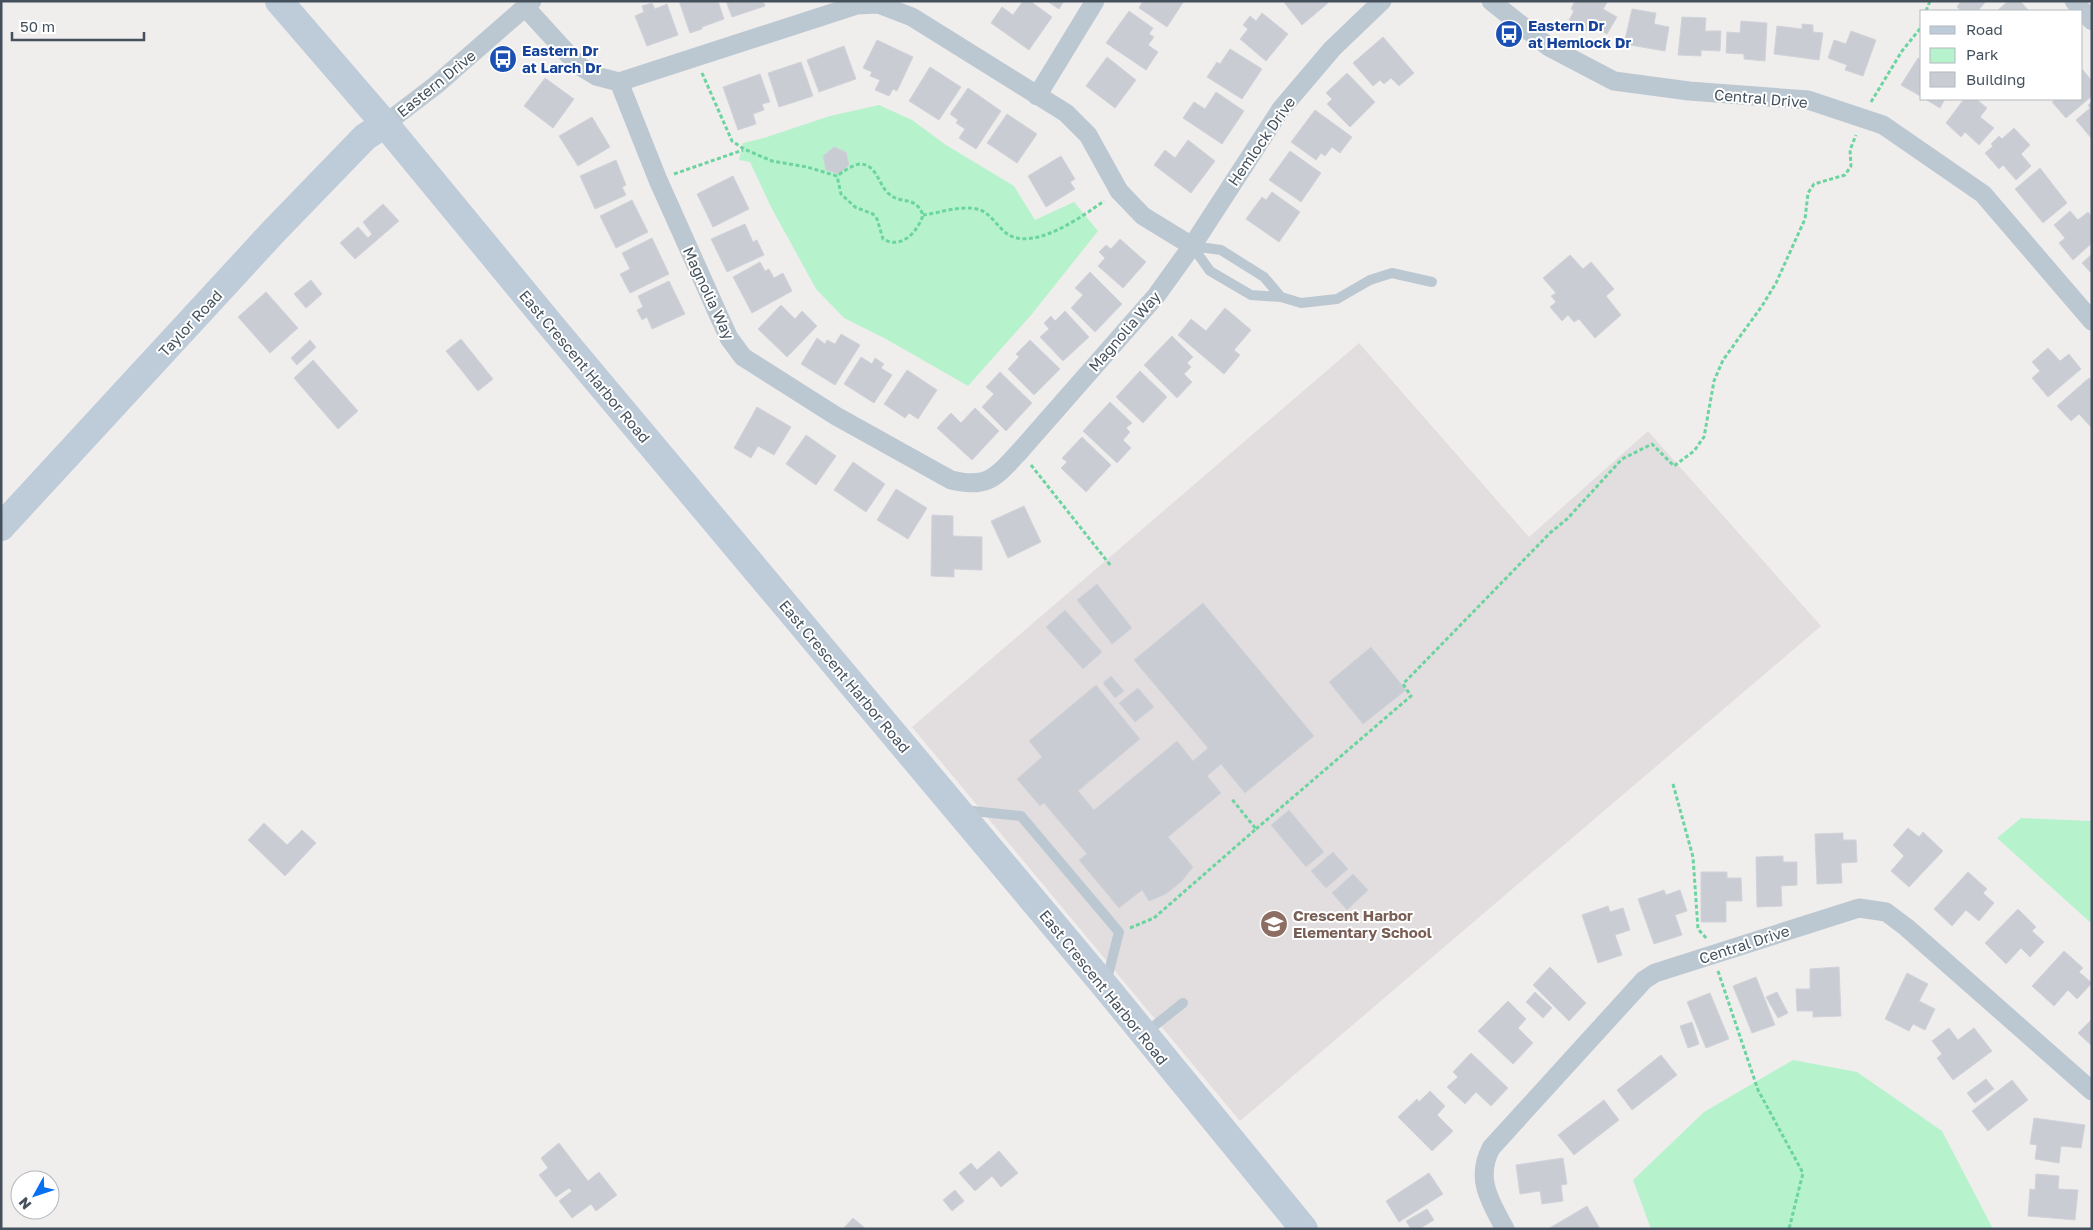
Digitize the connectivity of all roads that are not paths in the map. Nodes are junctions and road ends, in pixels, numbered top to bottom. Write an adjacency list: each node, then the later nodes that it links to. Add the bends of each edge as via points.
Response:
1 (279, 1): 11 (street, East Crescent Harbor Road)
2 (1095, 1): 10 (street)
3 (1382, 1): 12 (street, Hemlock Drive, via 1332,49 1281,109)
4 (1491, 1): 15 (street, Central Drive, via 1549,47 1614,81 1690,91 1808,100 1883,124 1983,194)
5 (878, 3): 9 (street, via 857,5); 10 (street, via 912,18)
6 (528, 4): 9 (street, via 578,65 596,76); 11 (street, Eastern Drive, via 436,85)
7 (2083, 11): 8 (street)
8 (2092, 21)
9 (619, 82): 12 (street, Magnolia Way, via 658,180 729,338 743,357 836,416 950,480 980,483 1001,472 1156,296)
10 (1037, 96): 12 (street, via 1066,113 1088,135 1119,191 1143,216)
11 (382, 120): 16 (street, Taylor Road, via 274,231); 17 (street, East Crescent Harbor Road)
12 (1192, 246): 14 (lane, via 1221,250 1264,276); 14 (lane, via 1210,271 1251,295)
13 (1432, 282): 14 (lane, via 1392,273 1370,280 1337,299 1301,303)
14 (1281, 297)
15 (2092, 321)
16 (1, 527)
17 (957, 810): 18 (street, East Crescent Harbor Road); 18 (lane, via 1021,816 1119,932)
18 (1105, 986): 20 (street, East Crescent Harbor Road)
19 (1183, 1003): 20 (lane)
20 (1143, 1034): 22 (street, East Crescent Harbor Road)
21 (2092, 1091): 23 (street, Central Drive, via 1886,912 1859,908 1654,973 1644,980 1491,1148 1486,1158 1483,1181)
22 (1304, 1229)
23 (1505, 1229)

